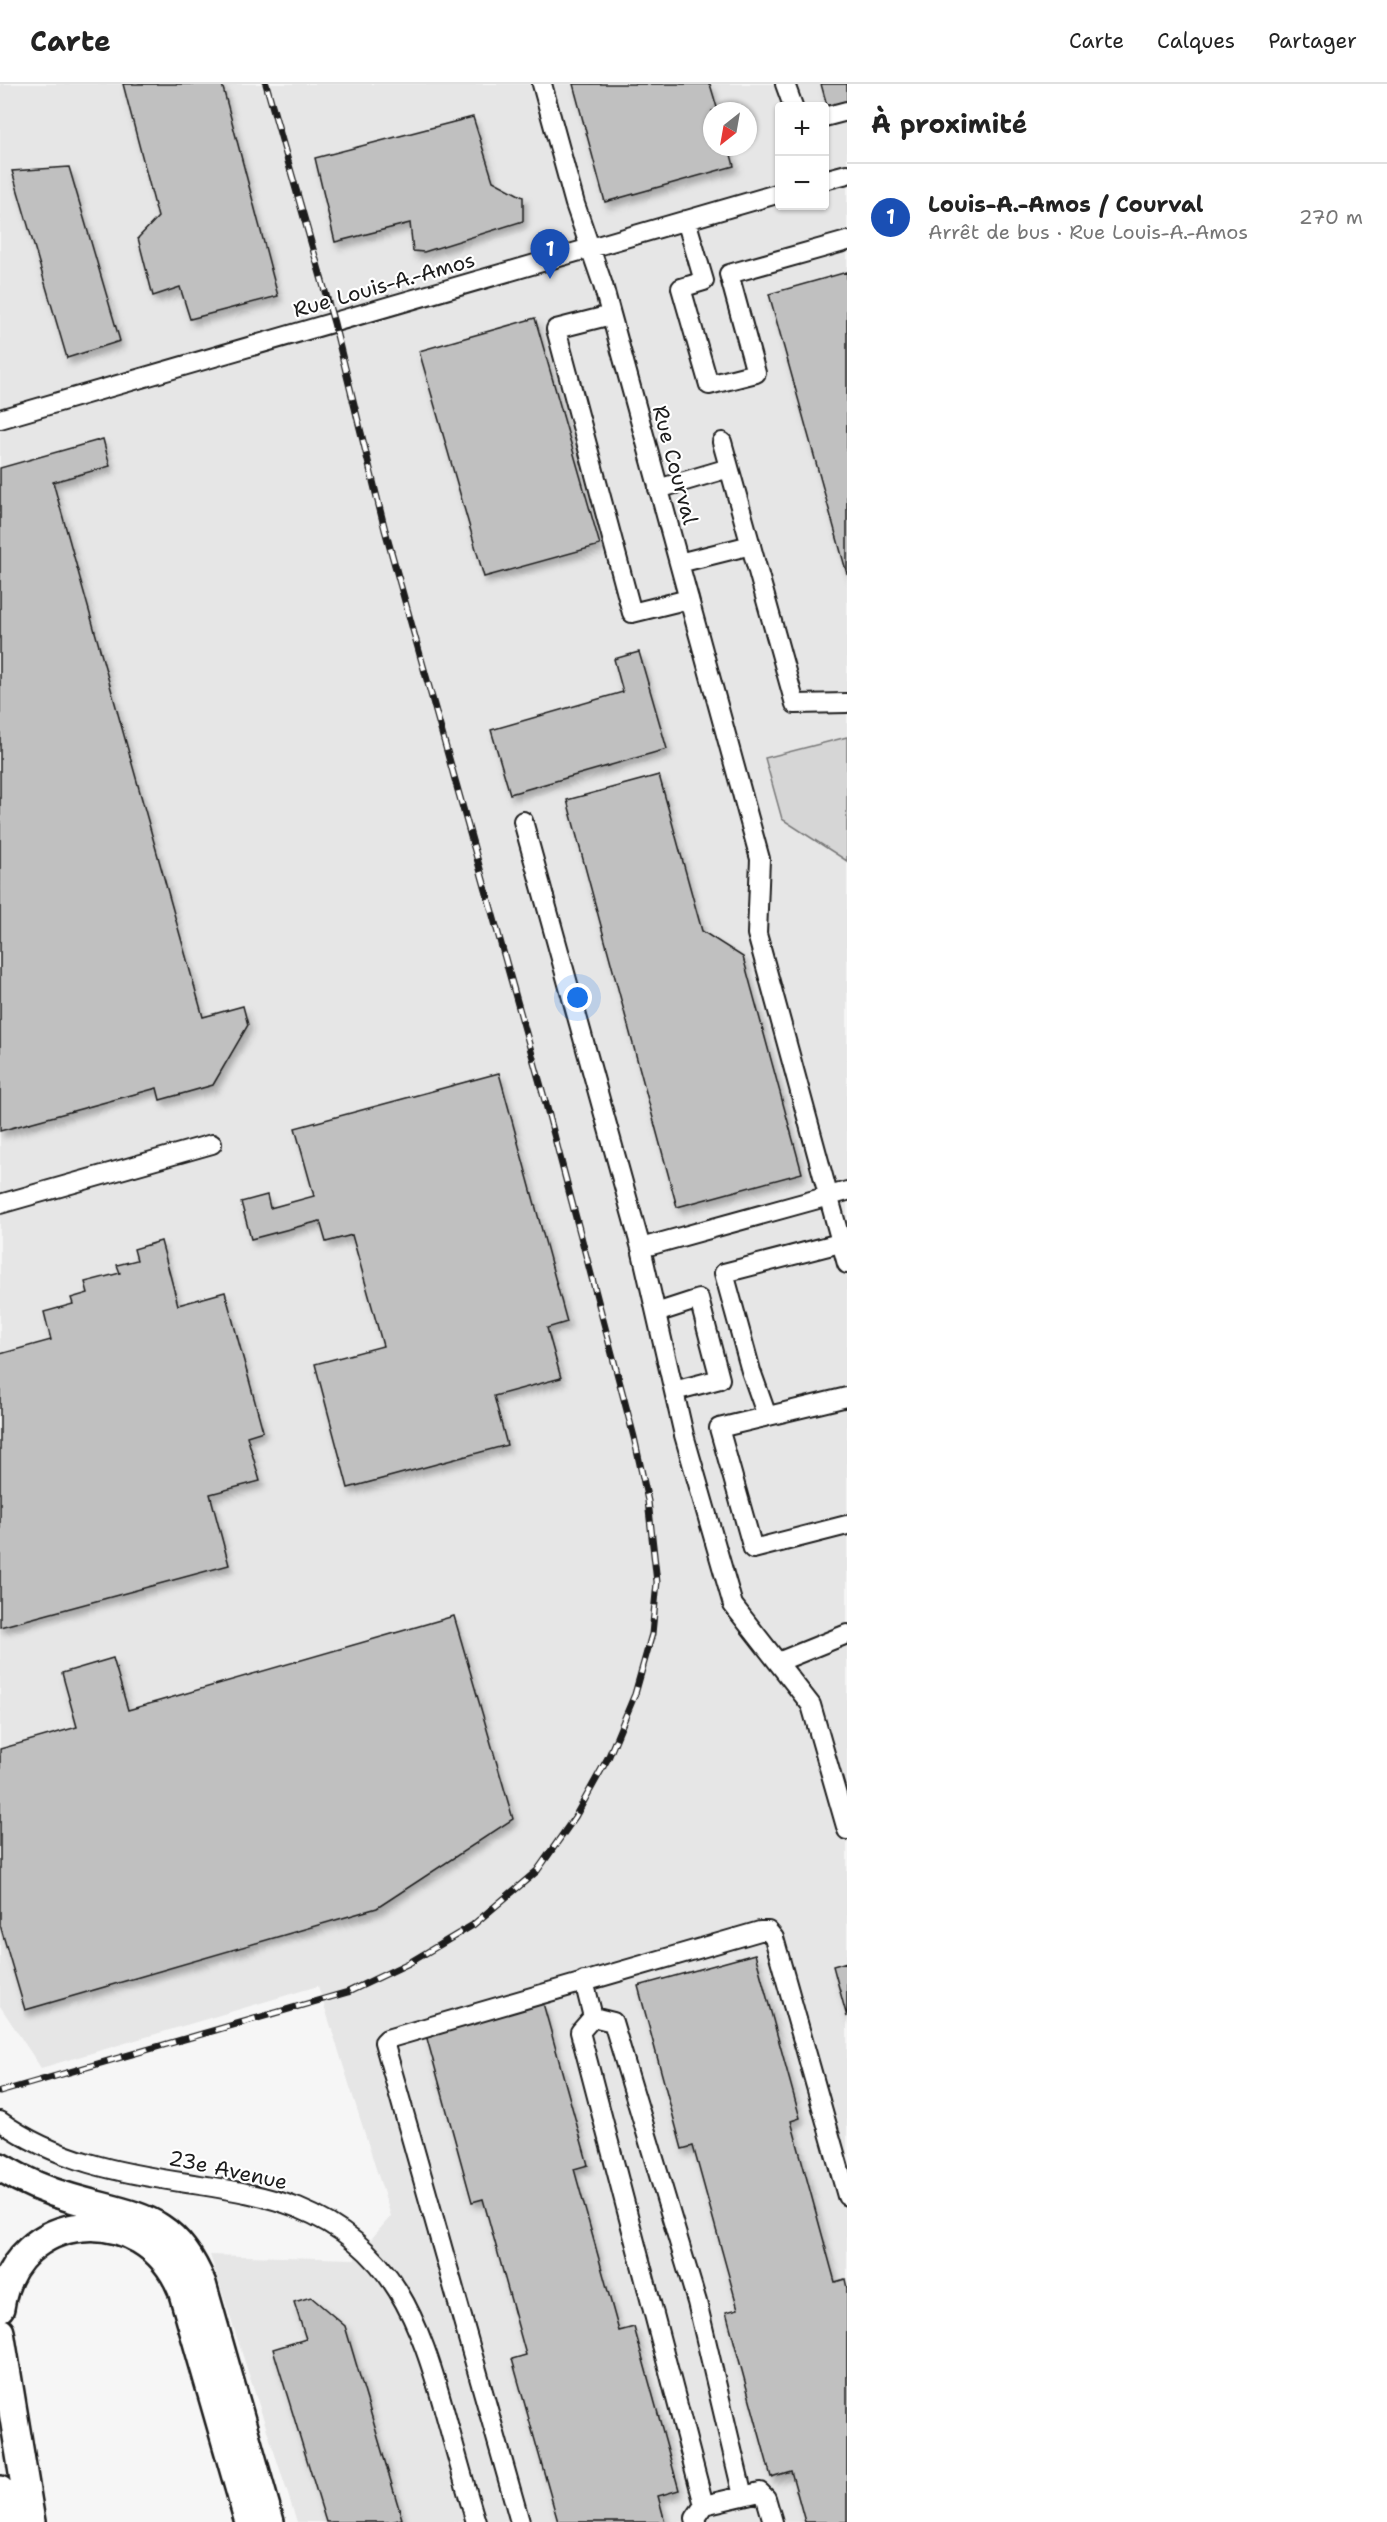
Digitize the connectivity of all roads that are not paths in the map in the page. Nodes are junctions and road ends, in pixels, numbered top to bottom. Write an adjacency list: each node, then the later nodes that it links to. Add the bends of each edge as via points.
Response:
1 (542, 84): 11 (street, Rue Courval)
2 (785, 84): 3 (street)
3 (792, 102)
4 (847, 111): 5 (street)
5 (829, 116)
6 (847, 174): 7 (street)
7 (829, 179)
8 (775, 194): 9 (street, Rue Louis-A.-Amos)
9 (686, 220): 11 (street, Rue Louis-A.-Amos); 13 (street)
10 (847, 242): 12 (street)
11 (589, 248): 14 (street, Rue Courval); 15 (street, Rue Louis-A.-Amos)
12 (729, 274): 13 (street); 13 (street, via 756,372 709,385 681,288)
13 (704, 281)
14 (611, 315): 18 (street, Rue Courval); 21 (street, via 556,328 632,613)
15 (0, 419)
16 (722, 442): 17 (street)
17 (729, 468): 18 (street); 19 (street)
18 (658, 489): 20 (street, Rue Courval)
19 (751, 544): 20 (street); 22 (street, via 795,704)
20 (679, 563): 21 (street, Rue Courval)
21 (688, 599): 26 (street, Rue Courval, via 760,859 757,934)
22 (847, 703)
23 (522, 821): 30 (street)
24 (212, 1144): 27 (street)
25 (847, 1191): 26 (street)
26 (829, 1196): 28 (street, Rue Courval); 30 (street)
27 (0, 1204)
28 (841, 1215): 29 (street, Rue Courval)
29 (840, 1243): 31 (street, Rue Courval); 35 (street, via 724,1273)
30 (641, 1248): 32 (street)
31 (847, 1264)
32 (656, 1313): 33 (street); 33 (street, via 699,1299 720,1379)
33 (674, 1391): 38 (street, via 733,1605)
34 (847, 1397): 35 (street)
35 (767, 1416): 36 (street, via 719,1428 753,1549)
36 (847, 1526)
37 (847, 1634): 38 (street)
38 (778, 1662): 39 (street, via 811,1705)
39 (847, 1830)
40 (584, 1982): 41 (street); 44 (street, via 768,1931 774,1938); 55 (street, via 387,2039 384,2046)
41 (593, 2016): 48 (street, via 613,2022 696,2302); 49 (street, via 580,2032)
42 (0, 2121): 54 (street, 23e Avenue, via 68,2158 121,2172 269,2198 313,2215 353,2241 389,2278 419,2329)
43 (0, 2167): 53 (highway, via 57,2194 141,2217 185,2252 202,2284)
44 (847, 2196)
45 (0, 2308): 52 (highway, via 10,2275 24,2255 69,2229 109,2227 135,2236 156,2251 171,2268 182,2290)
46 (0, 2332): 51 (highway)
47 (0, 2490): 50 (highway)
48 (743, 2496): 49 (street); 57 (street, via 764,2494)
49 (704, 2505): 56 (street)
50 (9, 2522)
51 (31, 2522)
52 (249, 2522)
53 (270, 2522)
54 (476, 2522)
55 (520, 2522)
56 (696, 2522)
57 (773, 2522)

